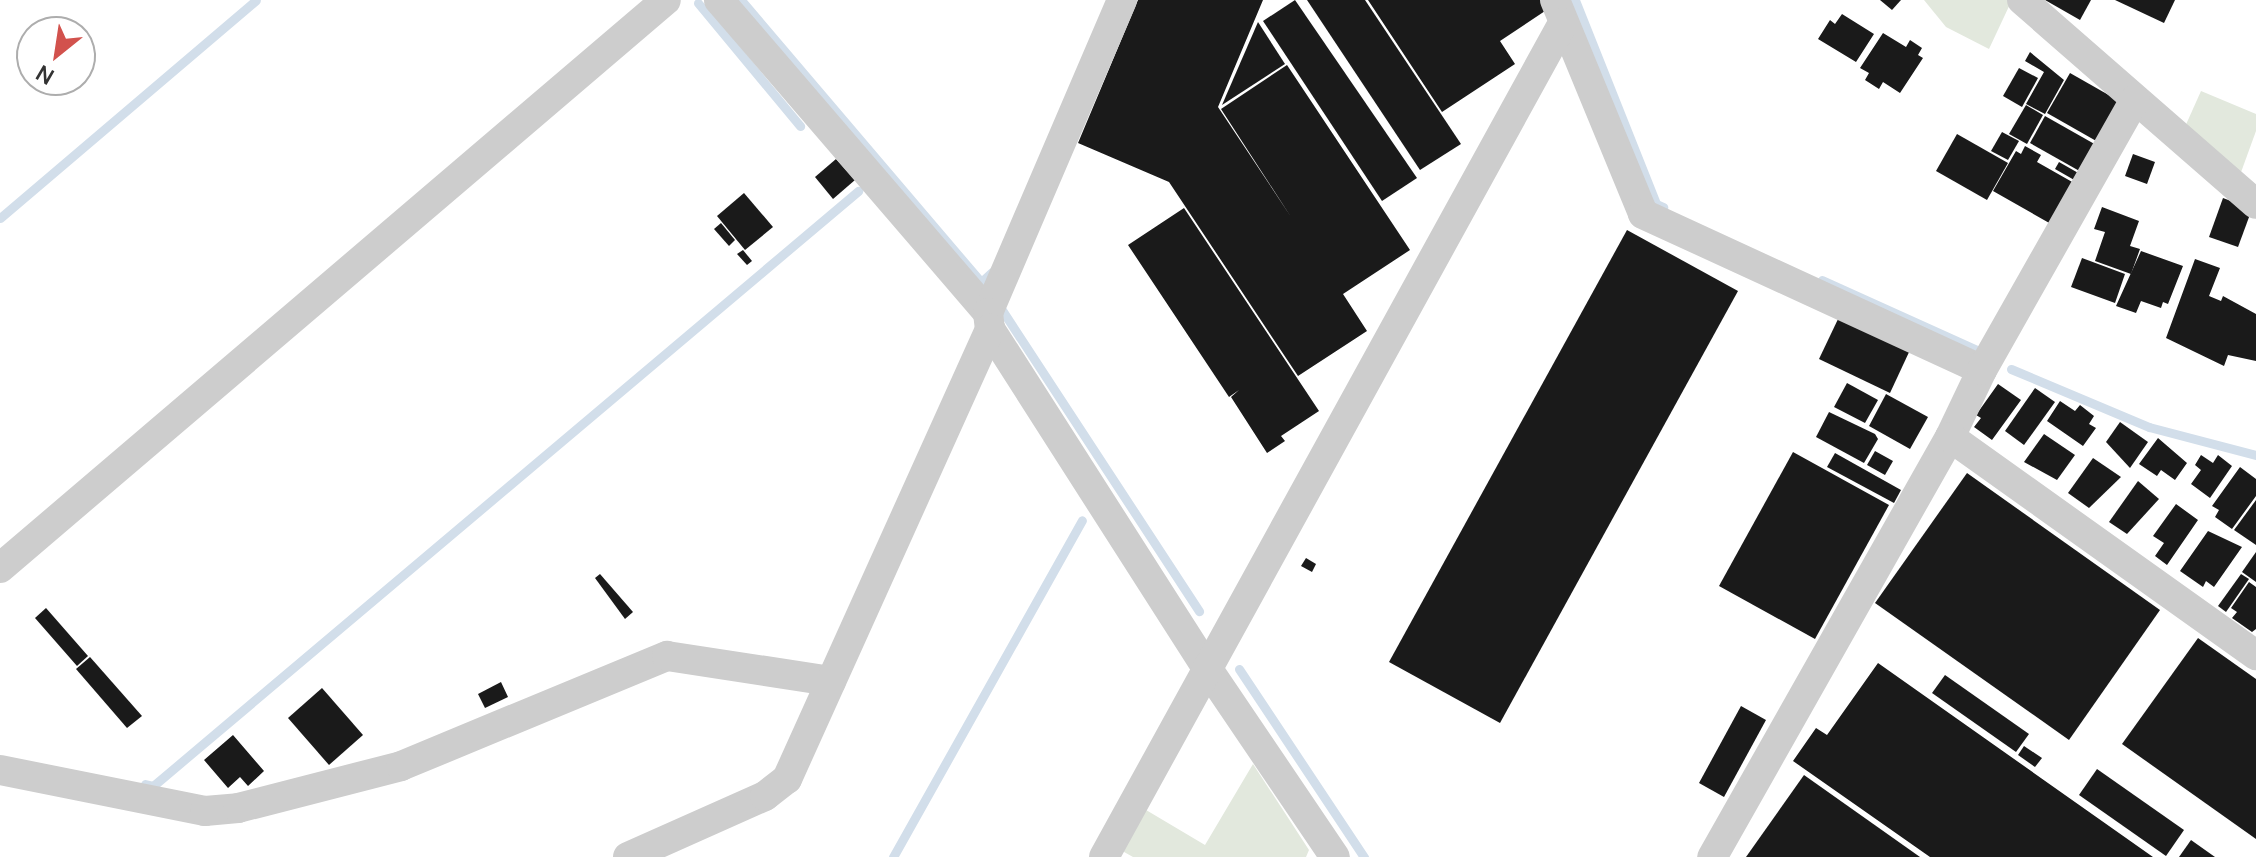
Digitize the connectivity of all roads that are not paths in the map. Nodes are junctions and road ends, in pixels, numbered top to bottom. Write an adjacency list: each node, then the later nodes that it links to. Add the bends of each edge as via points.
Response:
1 (666, 0): 11 (street)
2 (719, 0): 8 (street)
3 (1122, 0): 8 (street)
4 (2022, 0): 6 (street)
5 (1559, 12): 9 (street, via 1643,214); 13 (street)
6 (2135, 100): 7 (street); 9 (street)
7 (2256, 204)
8 (989, 321): 13 (street); 14 (street)
9 (1982, 370): 10 (street)
10 (1950, 437): 12 (street); 19 (street)
11 (0, 568)
12 (2256, 655)
13 (1207, 668): 17 (street); 18 (street)
14 (831, 681): 15 (street, via 667,656 401,766 238,808 205,811); 16 (street, via 787,779 765,796)
15 (0, 770)
16 (628, 857)
17 (1104, 857)
18 (1335, 857)
19 (1712, 857)

